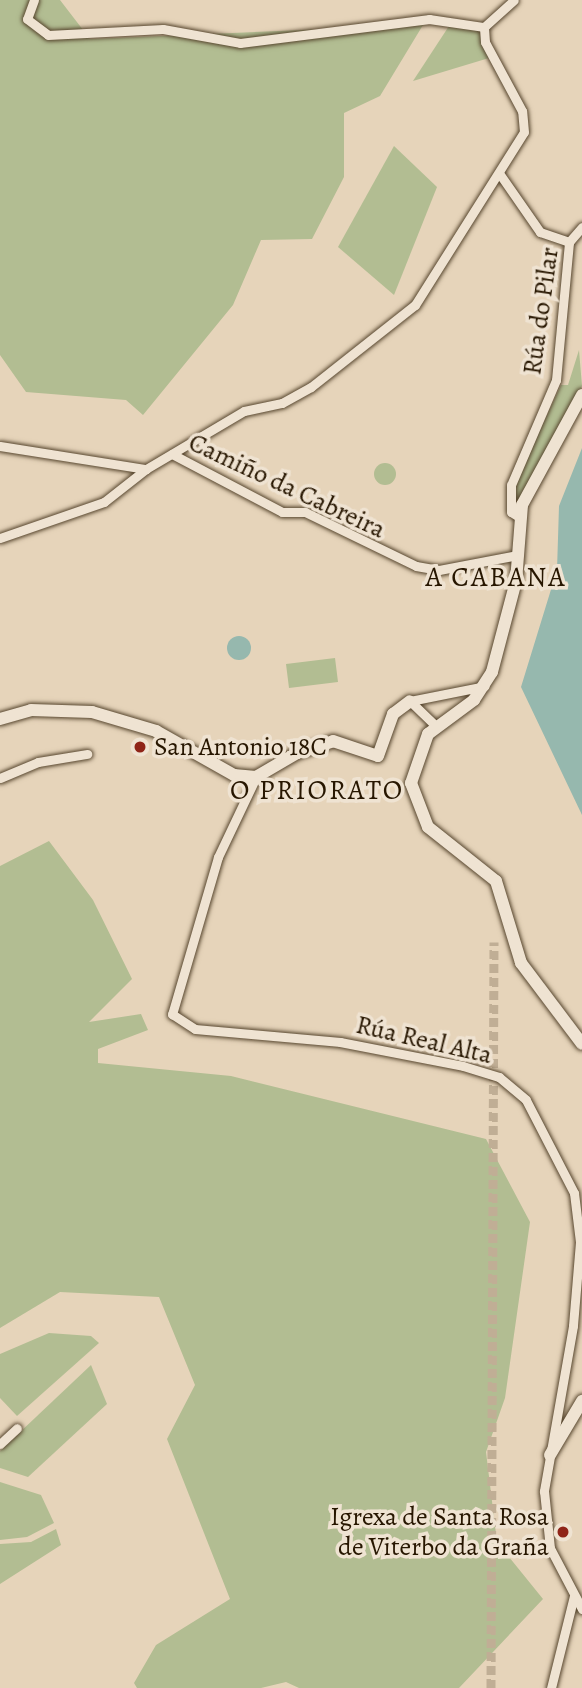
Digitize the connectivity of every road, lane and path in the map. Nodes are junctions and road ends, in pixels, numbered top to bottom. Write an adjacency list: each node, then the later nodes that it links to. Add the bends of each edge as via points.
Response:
1 (34, 0): 3 (street, via 27,19 48,35 163,29 240,43 429,19)
2 (514, 0): 3 (street)
3 (484, 27): 4 (street, via 485,42 525,123)
4 (499, 173): 6 (street, via 540,232); 9 (street, via 415,305 311,387 282,403 244,411)
5 (582, 227): 6 (street, Rúa do Pilar)
6 (569, 242): 11 (street, Rúa do Pilar, via 556,380 512,485 511,512)
7 (582, 396): 11 (street)
8 (0, 446): 10 (street)
9 (172, 454): 10 (street, Camiño da Cabreira); 13 (street, Camiño da Cabreira, via 282,512 305,512 416,566 439,570)
10 (146, 469): 12 (street, Camiño da Cabreira, via 103,502)
11 (519, 517): 13 (street)
12 (0, 538)
13 (517, 555): 14 (street, via 514,593)
14 (485, 686): 15 (street); 17 (street)
15 (410, 701): 17 (street); 19 (street, via 393,714 378,755 333,741 297,752)
16 (0, 719): 19 (street, via 20,711 92,712 156,731 234,775)
17 (437, 727): 21 (street, via 417,751 411,775 424,823 496,881 521,963)
18 (87, 754): 20 (street, via 38,762)
19 (256, 777): 25 (street, Rúa Real Alta, via 218,857 172,1014 195,1029 340,1042 463,1066 499,1077 526,1100 574,1193 580,1242)
20 (0, 778)
21 (582, 1044)
22 (582, 1401): 25 (street)
23 (17, 1428): 24 (street)
24 (0, 1444)
25 (550, 1455): 26 (street, Rúa Real Alta, via 544,1519 550,1548)
26 (574, 1596): 27 (street, Rúa Real Alta); 28 (street)
27 (582, 1609)
28 (551, 1688)

